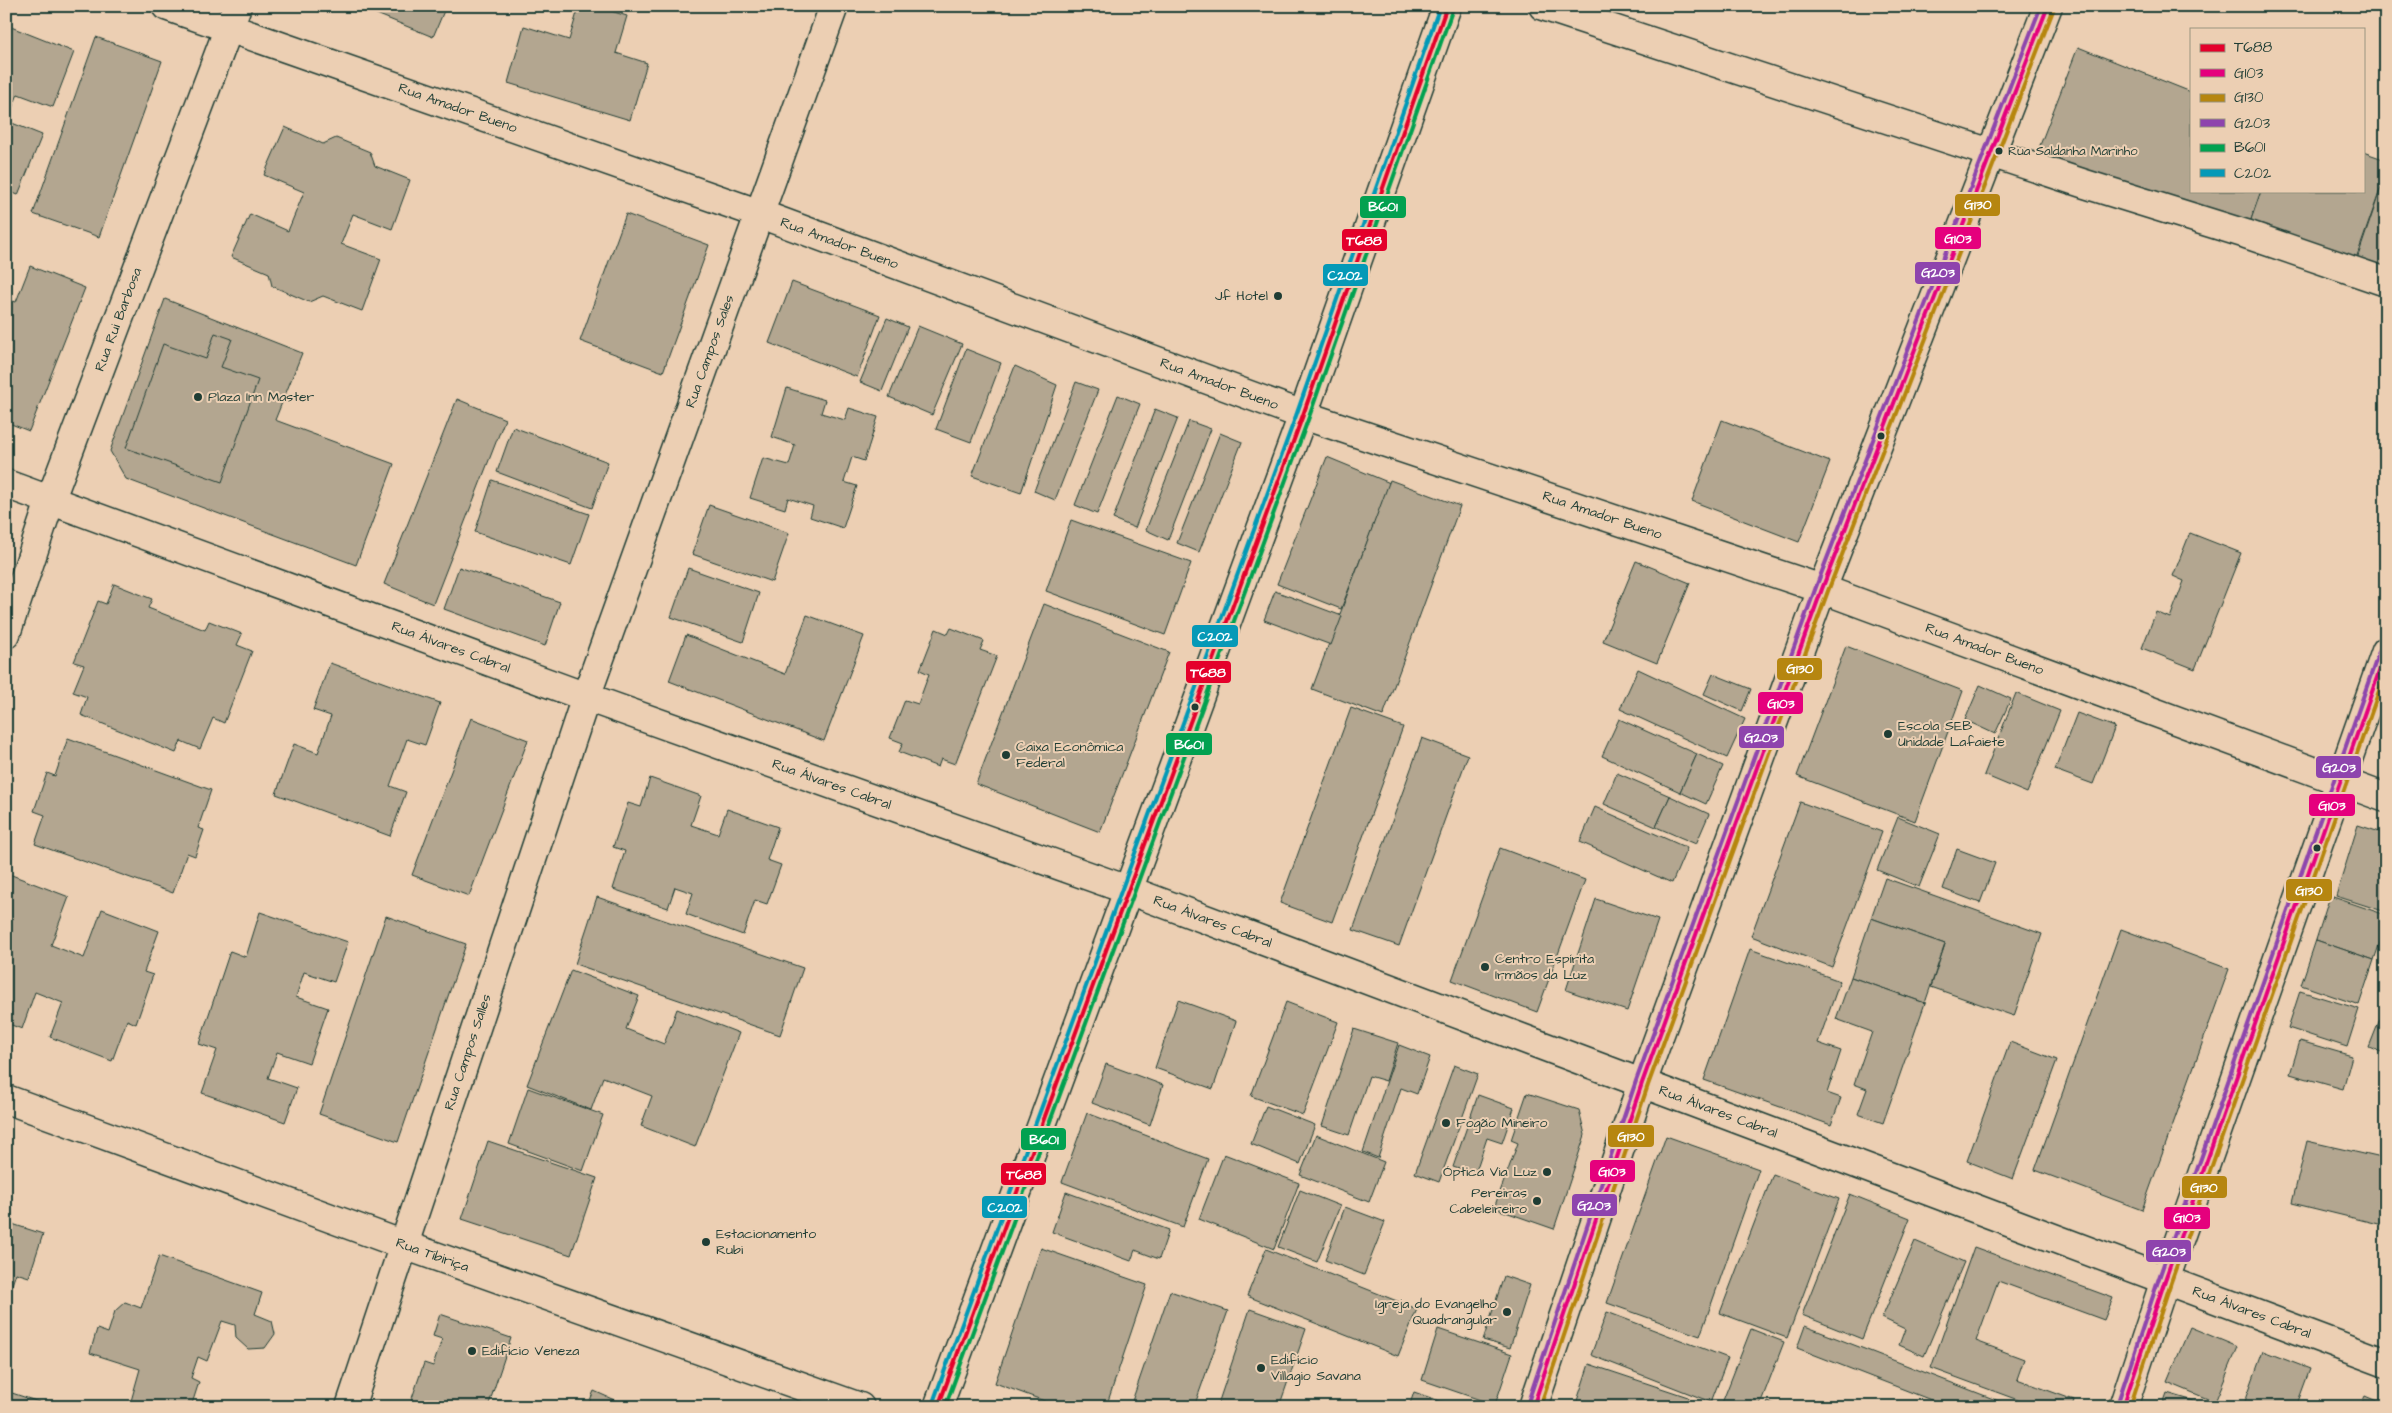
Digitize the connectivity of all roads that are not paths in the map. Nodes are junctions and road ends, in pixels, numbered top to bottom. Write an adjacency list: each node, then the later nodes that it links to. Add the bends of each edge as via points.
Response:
1 (166, 6): 6 (street, Rua Amador Bueno)
2 (834, 6): 8 (street, Rua Campos Sales)
3 (1447, 6): 10 (street)
4 (1544, 6): 7 (street)
5 (2048, 6): 7 (street)
6 (233, 17): 8 (street, Rua Amador Bueno); 12 (street, Rua Rui Barbosa)
7 (1991, 153): 9 (street); 13 (street)
8 (760, 214): 10 (street, Rua Amador Bueno); 16 (street, Rua Campos Sales)
9 (2386, 282)
10 (1302, 415): 13 (street, Rua Amador Bueno); 19 (street)
11 (6, 484): 12 (street, Rua Álvares Cabral)
12 (50, 501): 14 (street, Rua Rui Barbosa); 16 (street, Rua Álvares Cabral)
13 (1822, 589): 17 (street, Rua Amador Bueno); 20 (street)
14 (6, 634)
15 (2386, 651): 17 (street)
16 (586, 697): 19 (street, Rua Álvares Cabral); 22 (street, Rua Campos Salles)
17 (2340, 782): 18 (street, Rua Amador Bueno); 23 (street)
18 (2386, 798)
19 (1128, 890): 20 (street, Rua Álvares Cabral); 27 (street)
20 (1642, 1083): 23 (street, Rua Álvares Cabral); 28 (street)
21 (6, 1099): 22 (street, Rua Tibiriça)
22 (404, 1245): 25 (street, Rua Campos Salles); 26 (street, Rua Tibiriça)
23 (2165, 1280): 24 (street, Rua Álvares Cabral); 29 (street)
24 (2386, 1363)
25 (350, 1407)
26 (860, 1407)
27 (938, 1407)
28 (1533, 1407)
29 (2123, 1407)

